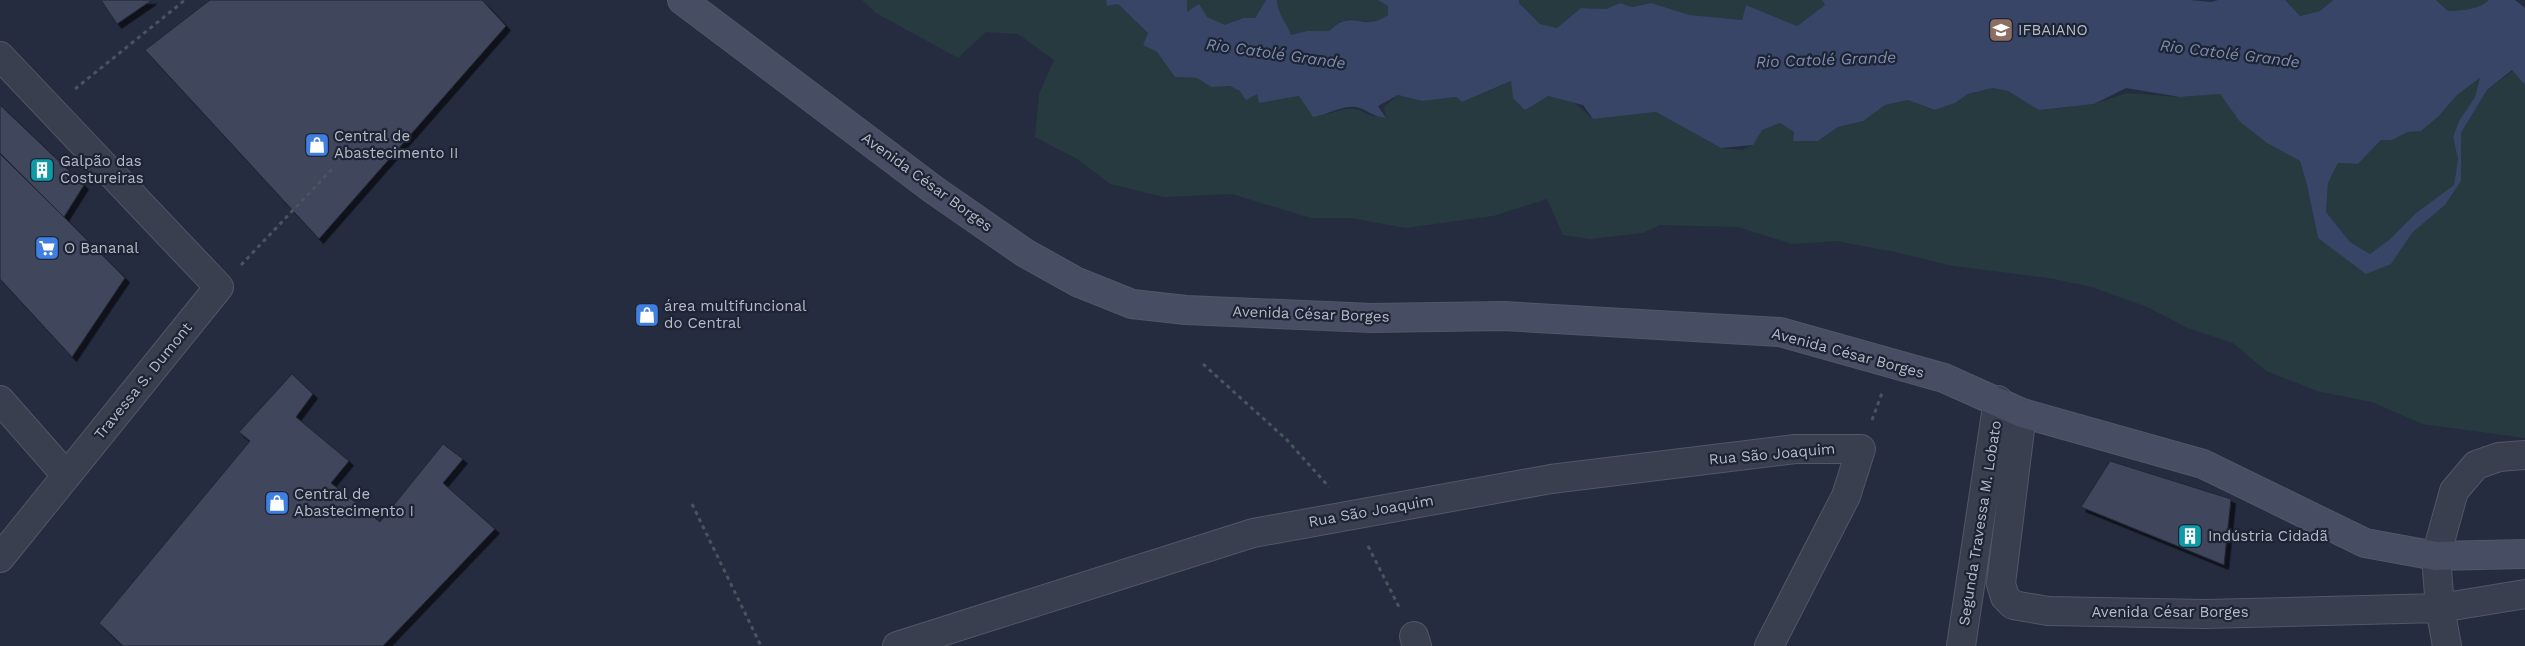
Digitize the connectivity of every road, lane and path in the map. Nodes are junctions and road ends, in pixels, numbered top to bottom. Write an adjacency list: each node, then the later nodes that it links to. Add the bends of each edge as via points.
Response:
1 (185, 0): 4 (path)
2 (682, 0): 8 (street, Avenida César Borges, via 934,190 1025,253 1077,282 1132,304 1186,310 1372,318 1503,316 1780,332)
3 (0, 56): 4 (street)
4 (52, 108): 6 (street)
5 (334, 167): 6 (path)
6 (220, 287): 13 (street, Travessa S. Dumont)
7 (1203, 364): 15 (path, via 1286,439)
8 (1893, 365): 10 (street, Avenida César Borges, via 1944,378); 11 (path)
9 (0, 400): 13 (street)
10 (2010, 407): 17 (street, Avenida César Borges, via 2203,464 2365,543); 20 (street, Avenida César Borges, via 2002,584 2005,597 2013,606 2048,612 2205,614); 25 (street, Segunda Travessa M. Lobato)
11 (1861, 448): 15 (street, Rua São Joaquim, via 1795,449 1571,477); 24 (street, via 1846,496)
12 (2525, 455): 17 (street, via 2499,457 2476,465 2454,491)
13 (66, 475): 18 (street, Travessa S. Dumont)
14 (692, 504): 22 (path)
15 (1352, 514): 21 (path); 23 (street, Rua São Joaquim, via 1252,533)
16 (2525, 554): 17 (street, Avenida César Borges)
17 (2436, 556): 20 (street)
18 (0, 558)
19 (2525, 594): 20 (street, Avenida César Borges)
20 (2440, 608): 26 (street)
21 (1416, 641)
22 (761, 646)
23 (896, 646)
24 (1769, 646)
25 (1961, 646)
26 (2447, 646)

